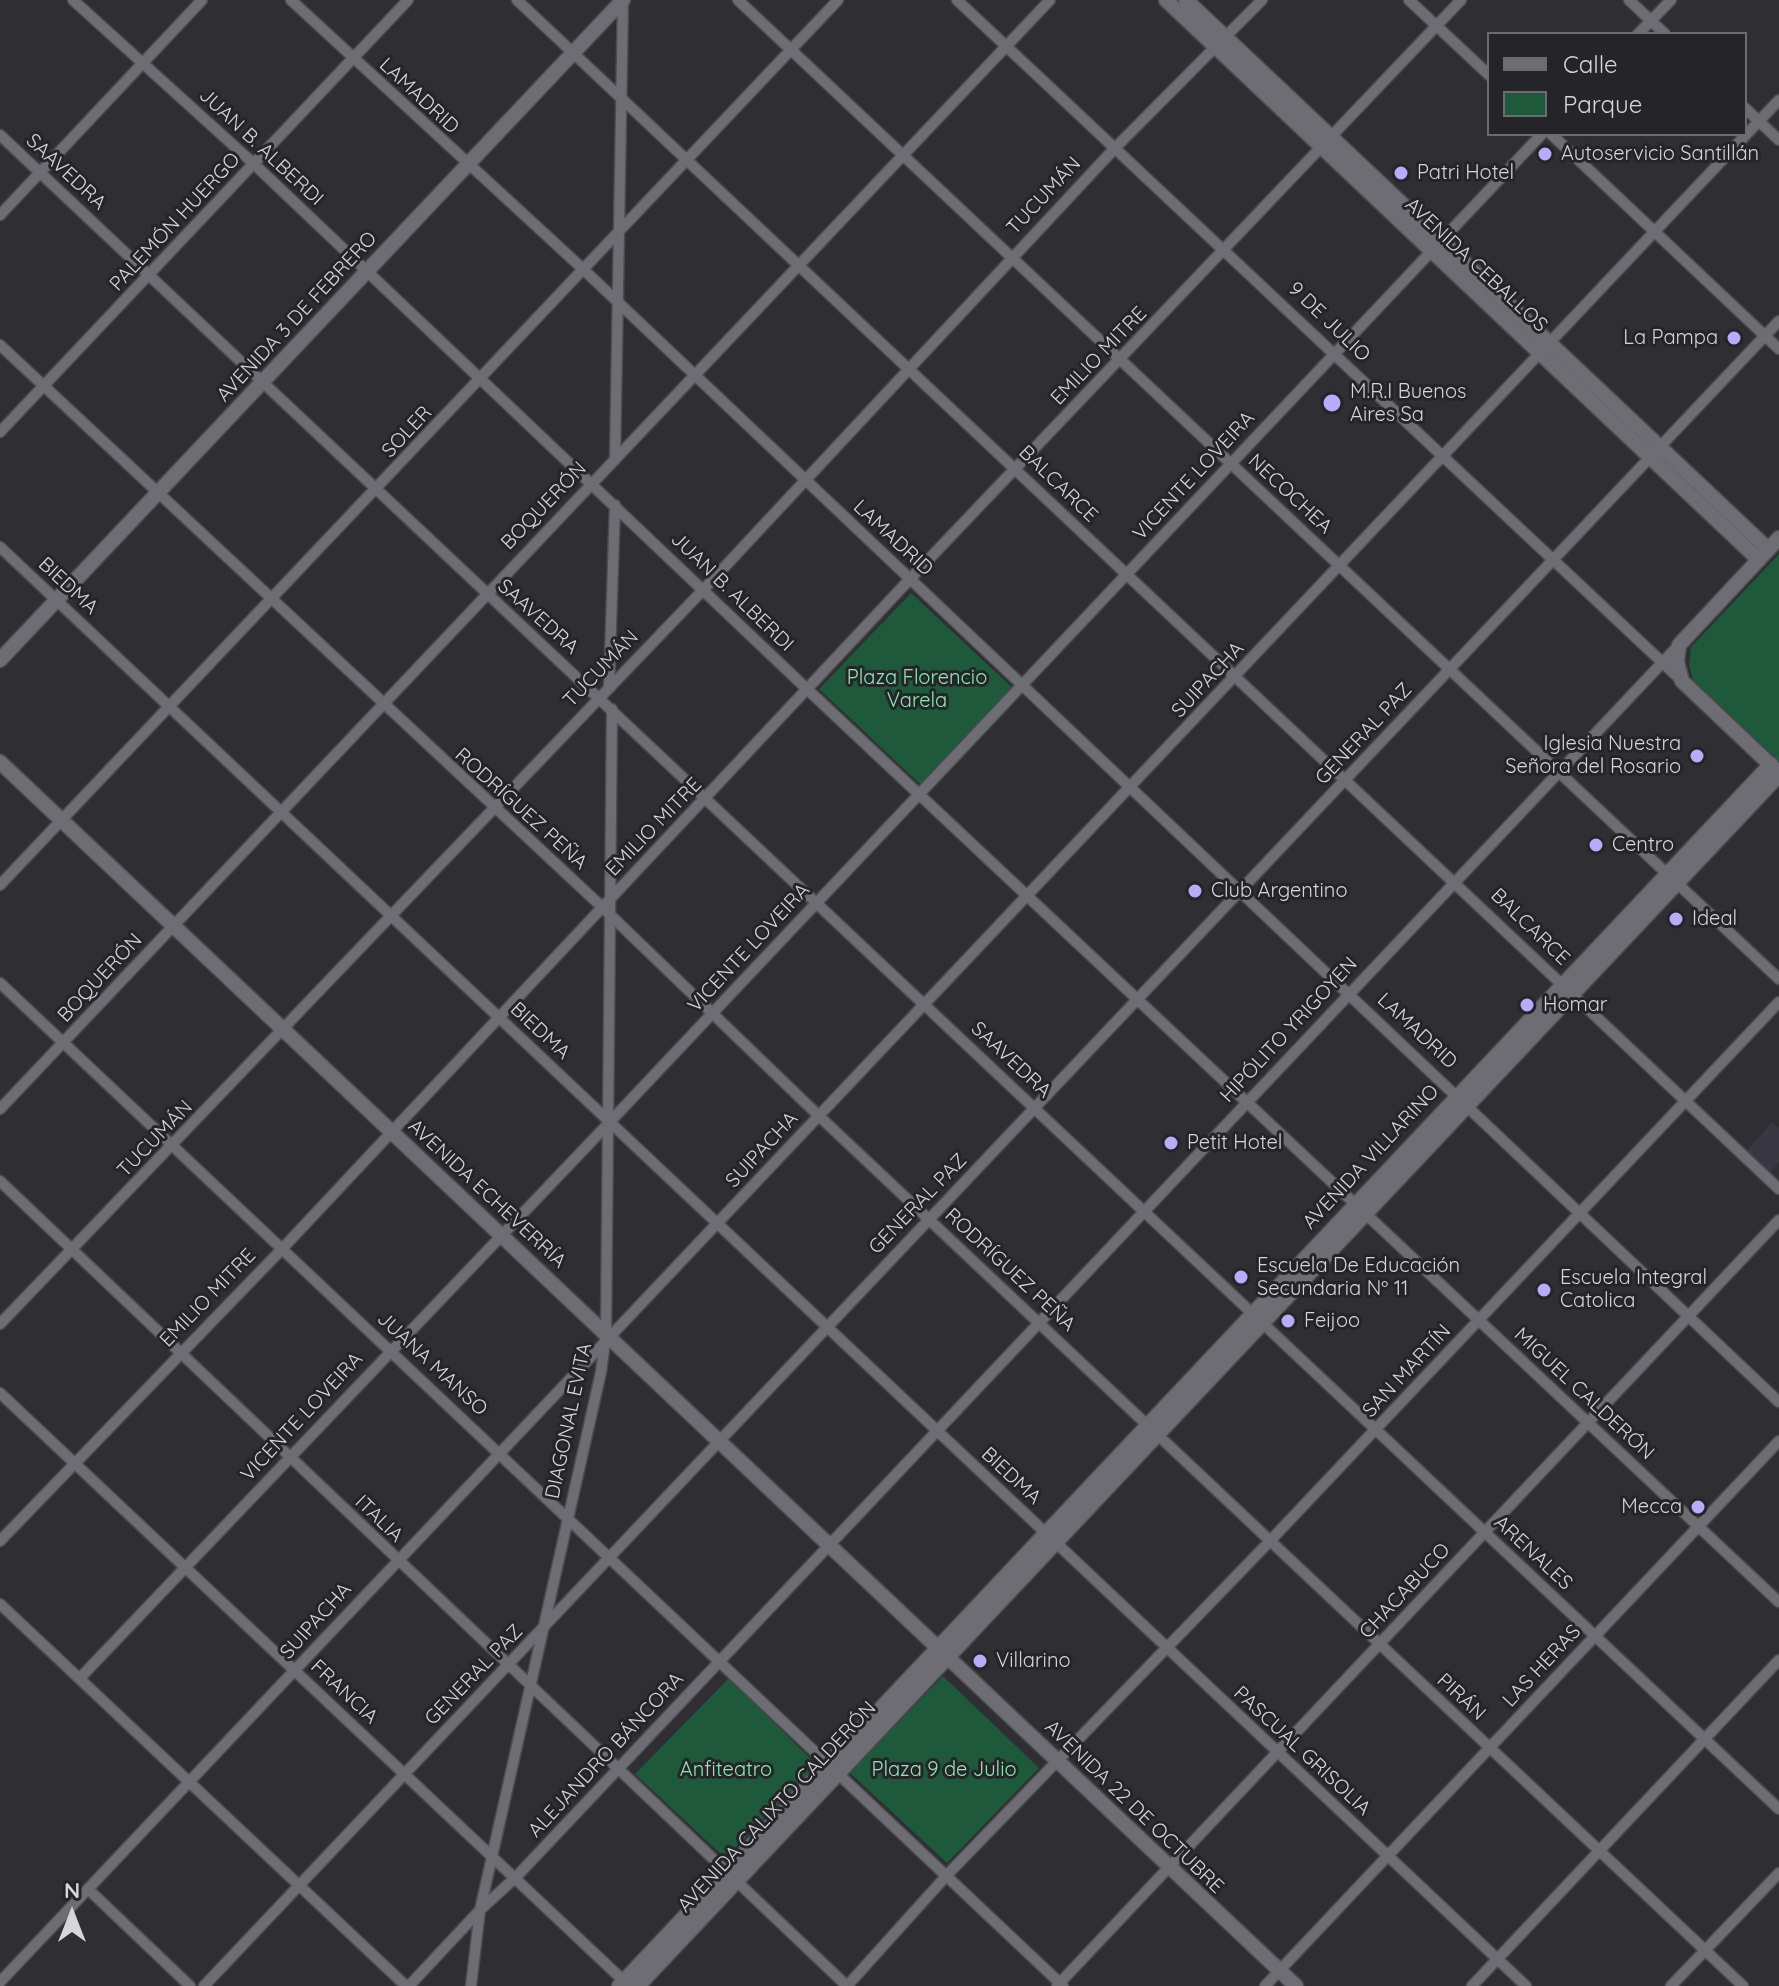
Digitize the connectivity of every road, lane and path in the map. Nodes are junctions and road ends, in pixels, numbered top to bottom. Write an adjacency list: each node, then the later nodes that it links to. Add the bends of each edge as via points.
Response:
1 (73, 0): 27 (street, JUAN B. ALBERDI)
2 (202, 0): 27 (street)
3 (291, 0): 26 (street, LAMADRID)
4 (408, 0): 26 (street, PALEMÓN HUERGO)
5 (517, 0): 25 (street, BALCARCE)
6 (623, 0): 25 (main road, AVENIDA 3 DE FEBRERO); 29 (street)
7 (738, 0): 24 (street, NECOCHEA)
8 (838, 0): 24 (street, SOLER)
9 (957, 0): 23 (street, 9 DE JULIO)
10 (1050, 0): 23 (street, BOQUERÓN)
11 (1166, 0): 22 (main road, AVENIDA CEBALLOS)
12 (1186, 0): 22 (main road, AVENIDA CEBALLOS)
13 (1262, 0): 22 (street, TUCUMÁN)
14 (1409, 0): 19 (street)
15 (1461, 0): 19 (street, EMILIO MITRE)
16 (1629, 0): 18 (street)
17 (1671, 0): 18 (street)
18 (1651, 21): 20 (street); 21 (street)
19 (1437, 26): 28 (street); 39 (street, EMILIO MITRE)
20 (1640, 32)
21 (1663, 32)
22 (1221, 43): 39 (main road, AVENIDA CEBALLOS); 40 (street, TUCUMÁN)
23 (1005, 45): 40 (street, 9 DE JULIO); 41 (street, BOQUERÓN)
24 (792, 49): 41 (street, NECOCHEA); 42 (street, SOLER)
25 (574, 54): 29 (street, BALCARCE); 44 (main road, AVENIDA 3 DE FEBRERO)
26 (353, 58): 43 (street, PALEMÓN HUERGO); 44 (street, LAMADRID)
27 (141, 63): 43 (street, JUAN B. ALBERDI); 45 (street)
28 (1487, 73)
29 (620, 98): 42 (street, BALCARCE); 48 (street)
30 (1779, 100): 32 (street, SUIPACHA)
31 (1747, 110): 32 (street)
32 (1759, 121): 33 (street, SUIPACHA); 38 (street)
33 (1747, 134)
34 (0, 135): 45 (street, SAAVEDRA)
35 (1540, 136): 49 (street, VICENTE LOVEIRA)
36 (1553, 136): 47 (street)
37 (1745, 136): 47 (street, SUIPACHA)
38 (1779, 140)
39 (1327, 142): 49 (main road, AVENIDA CEBALLOS); 50 (street, EMILIO MITRE)
40 (1115, 148): 50 (street, 9 DE JULIO); 51 (street, TUCUMÁN)
41 (903, 154): 51 (street, NECOCHEA); 52 (street, BOQUERÓN)
42 (689, 160): 48 (street, SOLER); 52 (street, BALCARCE)
43 (254, 164): 54 (street, JUAN B. ALBERDI); 55 (street, PALEMÓN HUERGO)
44 (467, 165): 53 (street, LAMADRID); 54 (main road, AVENIDA 3 DE FEBRERO)
45 (39, 172): 46 (street); 55 (street, SAAVEDRA)
46 (0, 215)
47 (1656, 232): 58 (street); 60 (street, SUIPACHA)
48 (618, 233): 53 (street, SOLER); 56 (street)
49 (1437, 246): 60 (main road, AVENIDA CEBALLOS); 62 (street, VICENTE LOVEIRA)
50 (1225, 251): 62 (street, 9 DE JULIO); 63 (street, EMILIO MITRE)
51 (1012, 256): 63 (street, NECOCHEA); 64 (street, TUCUMÁN)
52 (796, 264): 64 (street, BALCARCE); 65 (street, BOQUERÓN)
53 (584, 270): 56 (street, LAMADRID); 66 (street, SOLER)
54 (367, 271): 66 (street, JUAN B. ALBERDI); 67 (main road, AVENIDA 3 DE FEBRERO)
55 (150, 274): 67 (street, SAAVEDRA); 68 (street, PALEMÓN HUERGO)
56 (618, 304): 65 (street, LAMADRID); 72 (street)
57 (1779, 321): 58 (street, GENERAL PAZ)
58 (1765, 336): 61 (street); 70 (street, GENERAL PAZ)
59 (0, 345): 68 (street, RODRÍGUEZ PEÑA)
60 (1544, 348): 70 (main road, AVENIDA CEBALLOS); 71 (street, SUIPACHA)
61 (1779, 349)
62 (1334, 354): 71 (street, 9 DE JULIO); 73 (street, VICENTE LOVEIRA)
63 (1122, 359): 73 (street, NECOCHEA); 74 (street, EMILIO MITRE)
64 (909, 368): 74 (street, BALCARCE); 75 (street, TUCUMÁN)
65 (693, 375): 72 (street, BOQUERÓN); 75 (street, LAMADRID)
66 (481, 380): 76 (street, JUAN B. ALBERDI); 77 (street, SOLER)
67 (263, 383): 77 (street, SAAVEDRA); 78 (main road, AVENIDA 3 DE FEBRERO)
68 (44, 386): 69 (street, PALEMÓN HUERGO); 78 (street, RODRÍGUEZ PEÑA)
69 (0, 432)
70 (1654, 451): 82 (main road, AVENIDA CEBALLOS); 83 (street, GENERAL PAZ)
71 (1440, 457): 83 (street, 9 DE JULIO); 84 (street, SUIPACHA)
72 (615, 460): 76 (street, BOQUERÓN)
73 (1231, 463): 84 (street, NECOCHEA); 85 (street, VICENTE LOVEIRA)
74 (1015, 468): 85 (street, BALCARCE); 86 (street, EMILIO MITRE)
75 (804, 480): 86 (street, LAMADRID); 87 (street, TUCUMÁN)
76 (591, 483): 79 (street, JUAN B. ALBERDI); 88 (street, BOQUERÓN)
77 (377, 490): 88 (street, SAAVEDRA); 90 (street, SOLER)
78 (159, 493): 89 (main road, AVENIDA 3 DE FEBRERO); 90 (street, RODRÍGUEZ PEÑA)
79 (615, 505): 87 (street, JUAN B. ALBERDI); 98 (street)
80 (1779, 538): 82 (main road, HIPÓLITO YRIGOYEN)
81 (0, 547): 89 (street, BIEDMA)
82 (1763, 554): 91 (main road, HIPÓLITO YRIGOYEN)
83 (1553, 561): 93 (street, 9 DE JULIO); 94 (street, GENERAL PAZ)
84 (1340, 565): 94 (street, NECOCHEA); 95 (street, SUIPACHA)
85 (1126, 575): 95 (street, BALCARCE); 97 (street, VICENTE LOVEIRA)
86 (910, 579): 97 (street, LAMADRID); 99 (street, EMILIO MITRE)
87 (704, 589): 98 (street, TUCUMÁN); 99 (street, JUAN B. ALBERDI)
88 (485, 594): 100 (street, SAAVEDRA); 101 (street, BOQUERÓN)
89 (58, 600): 92 (main road, AVENIDA 3 DE FEBRERO); 102 (street, BIEDMA)
90 (272, 600): 101 (street, RODRÍGUEZ PEÑA); 102 (street, SOLER)
91 (1679, 645): 93 (street, HIPÓLITO YRIGOYEN); 96 (main road)
92 (0, 660)
93 (1662, 663): 96 (street, 9 DE JULIO); 105 (street, HIPÓLITO YRIGOYEN)
94 (1450, 668): 105 (street, NECOCHEA); 107 (street, GENERAL PAZ)
95 (1236, 678): 107 (street, BALCARCE); 108 (street, SUIPACHA)
96 (1682, 681): 106 (main road, 9 DE JULIO)
97 (1023, 685): 108 (street, LAMADRID); 109 (street, VICENTE LOVEIRA)
98 (609, 686): 100 (street, TUCUMÁN)
99 (808, 690): 109 (street, JUAN B. ALBERDI); 110 (street, EMILIO MITRE)
100 (600, 697): 103 (street, SAAVEDRA); 111 (street, TUCUMÁN)
101 (380, 703): 111 (street, RODRÍGUEZ PEÑA); 112 (street, BOQUERÓN)
102 (170, 708): 112 (street, BIEDMA); 113 (street, SOLER)
103 (612, 709): 110 (street, SAAVEDRA); 120 (street, DIAGONAL EVITA)
104 (0, 762): 113 (main road, AVENIDA ECHEVERRÍA)
105 (1559, 771): 114 (street, NECOCHEA); 115 (street, HIPÓLITO YRIGOYEN)
106 (1776, 771): 114 (main road, AVENIDA VILLARINO)
107 (1346, 780): 115 (street, BALCARCE); 117 (street, GENERAL PAZ)
108 (1130, 787): 117 (street, LAMADRID); 118 (street, SUIPACHA)
109 (919, 795): 118 (street, JUAN B. ALBERDI); 119 (street, VICENTE LOVEIRA)
110 (706, 799): 119 (street, SAAVEDRA); 120 (street, EMILIO MITRE)
111 (493, 808): 120 (street, RODRÍGUEZ PEÑA); 121 (street, TUCUMÁN)
112 (281, 811): 121 (street, BIEDMA); 122 (street, BOQUERÓN)
113 (63, 820): 116 (street, SOLER); 122 (main road, AVENIDA ECHEVERRÍA)
114 (1671, 879): 123 (street, NECOCHEA); 125 (main road, AVENIDA VILLARINO)
115 (1456, 882): 125 (street, BALCARCE); 126 (street, HIPÓLITO YRIGOYEN)
116 (0, 885)
117 (1241, 890): 126 (street, LAMADRID); 127 (street, GENERAL PAZ)
118 (1029, 895): 127 (street, JUAN B. ALBERDI); 129 (street, SUIPACHA)
119 (816, 903): 129 (street, SAAVEDRA); 130 (street, VICENTE LOVEIRA)
120 (607, 906): 130 (street, RODRÍGUEZ PEÑA); 131 (street, EMILIO MITRE); 140 (street, DIAGONAL EVITA)
121 (390, 915): 131 (street, BIEDMA); 132 (street, TUCUMÁN)
122 (174, 925): 132 (main road, AVENIDA ECHEVERRÍA); 133 (street, BOQUERÓN)
123 (1779, 979)
124 (0, 983): 133 (street, JUANA MANSO)
125 (1569, 989): 134 (main road, AVENIDA VILLARINO); 135 (street, BALCARCE)
126 (1351, 993): 134 (street, LAMADRID); 136 (street, HIPÓLITO YRIGOYEN)
127 (1138, 999): 136 (street, JUAN B. ALBERDI); 137 (street, GENERAL PAZ)
128 (1779, 1002): 135 (street, SAN MARTÍN)
129 (924, 1003): 137 (street, SAAVEDRA); 139 (street, SUIPACHA)
130 (712, 1013): 139 (street, RODRÍGUEZ PEÑA); 140 (street, VICENTE LOVEIRA)
131 (499, 1017): 140 (street, BIEDMA); 141 (street, EMILIO MITRE)
132 (284, 1030): 141 (main road, AVENIDA ECHEVERRÍA); 142 (street, TUCUMÁN)
133 (63, 1043): 138 (street, BOQUERÓN); 142 (street, JUANA MANSO)
134 (1463, 1099): 145 (main road, AVENIDA VILLARINO); 147 (street, LAMADRID)
135 (1686, 1101): 144 (street, BALCARCE); 147 (street, SAN MARTÍN)
136 (1249, 1102): 145 (street, JUAN B. ALBERDI); 146 (street, HIPÓLITO YRIGOYEN)
137 (1035, 1107): 146 (street, SAAVEDRA); 148 (street, GENERAL PAZ)
138 (0, 1109)
139 (819, 1116): 148 (street, RODRÍGUEZ PEÑA); 150 (street, SUIPACHA)
140 (608, 1122): 150 (street, BIEDMA); 151 (street, VICENTE LOVEIRA); 160 (street, DIAGONAL EVITA)
141 (392, 1131): 151 (main road, AVENIDA ECHEVERRÍA); 153 (street, EMILIO MITRE)
142 (173, 1147): 152 (street, TUCUMÁN); 153 (street, JUANA MANSO)
143 (0, 1181): 152 (street, ITALIA)
144 (1779, 1189)
145 (1360, 1207): 155 (main road, AVENIDA VILLARINO); 156 (street, MIGUEL CALDERÓN)
146 (1144, 1211): 155 (street, SAAVEDRA); 157 (street, HIPÓLITO YRIGOYEN)
147 (1581, 1211): 154 (street, LAMADRID); 156 (street, SAN MARTÍN)
148 (929, 1219): 157 (street, RODRÍGUEZ PEÑA); 159 (street, GENERAL PAZ)
149 (1779, 1220): 154 (street, CHACABUCO)
150 (718, 1224): 159 (street, BIEDMA); 160 (street, SUIPACHA)
151 (501, 1235): 160 (main road, AVENIDA ECHEVERRÍA); 161 (street, VICENTE LOVEIRA)
152 (71, 1249): 158 (street, TUCUMÁN); 162 (street, ITALIA)
153 (282, 1249): 161 (street, JUANA MANSO); 162 (street, EMILIO MITRE)
154 (1689, 1315): 164 (street, LAMADRID); 165 (street, CHACABUCO)
155 (1256, 1318): 166 (main road, AVENIDA VILLARINO); 167 (street, ARENALES)
156 (1480, 1320): 165 (street, MIGUEL CALDERÓN); 167 (street, SAN MARTÍN)
157 (1039, 1322): 166 (street, RODRÍGUEZ PEÑA); 168 (street, HIPÓLITO YRIGOYEN)
158 (0, 1324)
159 (826, 1326): 168 (street, BIEDMA); 169 (street, GENERAL PAZ)
160 (607, 1339): 169 (main road, AVENIDA ECHEVERRÍA); 171 (street, SUIPACHA); 174 (street, DIAGONAL EVITA)
161 (391, 1350): 171 (street, JUANA MANSO); 172 (street, VICENTE LOVEIRA)
162 (180, 1353): 172 (street, ITALIA); 173 (street, EMILIO MITRE)
163 (0, 1393): 173 (street, FRANCIA)
164 (1779, 1402)
165 (1587, 1422): 175 (street, MIGUEL CALDERÓN); 176 (street, CHACABUCO)
166 (1152, 1428): 177 (main road, AVENIDA VILLARINO); 179 (street, PIRÁN)
167 (1376, 1429): 176 (street, ARENALES); 179 (street, SAN MARTÍN)
168 (937, 1431): 177 (street, BIEDMA); 180 (street, HIPÓLITO YRIGOYEN)
169 (718, 1441): 180 (main road, AVENIDA ECHEVERRÍA); 181 (street, GENERAL PAZ)
170 (1779, 1441): 175 (street, LAS HERAS)
171 (502, 1454): 174 (street, JUANA MANSO); 182 (street, SUIPACHA)
172 (289, 1457): 182 (street, ITALIA); 183 (street, VICENTE LOVEIRA)
173 (74, 1462): 178 (street, EMILIO MITRE); 183 (street, FRANCIA)
174 (567, 1516): 181 (street, JUANA MANSO); 186 (street, DIAGONAL EVITA)
175 (1699, 1526): 184 (street, MIGUEL CALDERÓN); 187 (street, LAS HERAS)
176 (1485, 1532): 187 (street, ARENALES); 188 (street, CHACABUCO)
177 (1050, 1537): 189 (street, PASCUAL GRISOLIA); 190 (main road, AVENIDA VILLARINO)
178 (0, 1541)
179 (1270, 1541): 188 (street, PIRÁN); 189 (street, SAN MARTÍN)
180 (829, 1546): 190 (main road, AVENIDA ECHEVERRÍA); 191 (street, ALEJANDRO BÁNCORA)
181 (611, 1557): 186 (street, GENERAL PAZ); 191 (street, JUANA MANSO)
182 (396, 1560): 193 (street, ITALIA); 194 (street, SUIPACHA)
183 (187, 1567): 194 (street, FRANCIA); 195 (street, VICENTE LOVEIRA)
184 (1779, 1602)
185 (0, 1604): 195 (street)
186 (542, 1631): 193 (street, GENERAL PAZ); 196 (street, DIAGONAL EVITA)
187 (1595, 1636): 197 (street, ARENALES); 198 (street, LAS HERAS)
188 (1379, 1644): 198 (street, PIRÁN); 199 (street, CHACABUCO)
189 (1168, 1648): 199 (street, PASCUAL GRISOLIA); 200 (street, SAN MARTÍN)
190 (942, 1652): 200 (main road, AVENIDA 22 DE OCTUBRE); 201 (main road, AVENIDA CALIXTO CALDERÓN)
191 (720, 1660): 201 (street, JUANA MANSO); 202 (street, ALEJANDRO BÁNCORA)
192 (1779, 1660): 197 (street)
193 (508, 1667): 196 (street, ITALIA); 203 (street, GENERAL PAZ)
194 (295, 1671): 203 (street, FRANCIA); 204 (street, SUIPACHA)
195 (80, 1678): 204 (street)
196 (529, 1687): 202 (street, ITALIA); 207 (street, DIAGONAL EVITA)
197 (1704, 1739): 205 (street, ARENALES); 206 (street)
198 (1489, 1748): 206 (street, PIRÁN); 208 (street, LAS HERAS)
199 (1278, 1752): 208 (street, PASCUAL GRISOLIA); 209 (street, CHACABUCO)
200 (1059, 1762): 209 (main road, AVENIDA 22 DE OCTUBRE); 211 (street, SAN MARTÍN)
201 (834, 1769): 211 (street, JUANA MANSO); 212 (main road, AVENIDA CALIXTO CALDERÓN)
202 (616, 1770): 212 (street, ITALIA); 213 (street, ALEJANDRO BÁNCORA)
203 (404, 1773): 207 (street, FRANCIA); 214 (street, GENERAL PAZ)
204 (190, 1782): 214 (street); 215 (street, SUIPACHA)
205 (1779, 1809)
206 (1599, 1851): 217 (street, PIRÁN); 218 (street)
207 (491, 1855): 213 (street, FRANCIA); 216 (street, DIAGONAL EVITA)
208 (1388, 1856): 218 (street, PASCUAL GRISOLIA); 219 (street, LAS HERAS)
209 (1169, 1868): 219 (main road, AVENIDA 22 DE OCTUBRE); 222 (street, CHACABUCO)
210 (1779, 1873): 217 (street)
211 (948, 1874): 222 (street, JUANA MANSO); 227 (street, SAN MARTÍN)
212 (731, 1876): 221 (main road, AVENIDA CALIXTO CALDERÓN); 227 (street, ITALIA)
213 (516, 1877): 216 (street, ALEJANDRO BÁNCORA); 221 (street, FRANCIA)
214 (299, 1885): 224 (street, GENERAL PAZ); 225 (street)
215 (88, 1889): 220 (street, SUIPACHA); 223 (street)
216 (480, 1910): 225 (street, ALEJANDRO BÁNCORA); 226 (street, DIAGONAL EVITA)
217 (1705, 1950): 232 (street); 233 (street, PIRÁN)
218 (1497, 1959): 230 (street); 231 (street, PASCUAL GRISOLIA)
219 (1280, 1971): 228 (street, LAS HERAS); 229 (main road, AVENIDA 22 DE OCTUBRE)
220 (0, 1982)
221 (627, 1985)
222 (1060, 1985)
223 (190, 1986)
224 (204, 1986)
225 (408, 1986)
226 (471, 1986)
227 (847, 1986)
228 (1265, 1986)
229 (1296, 1986)
230 (1472, 1986)
231 (1526, 1986)
232 (1671, 1986)
233 (1743, 1986)

